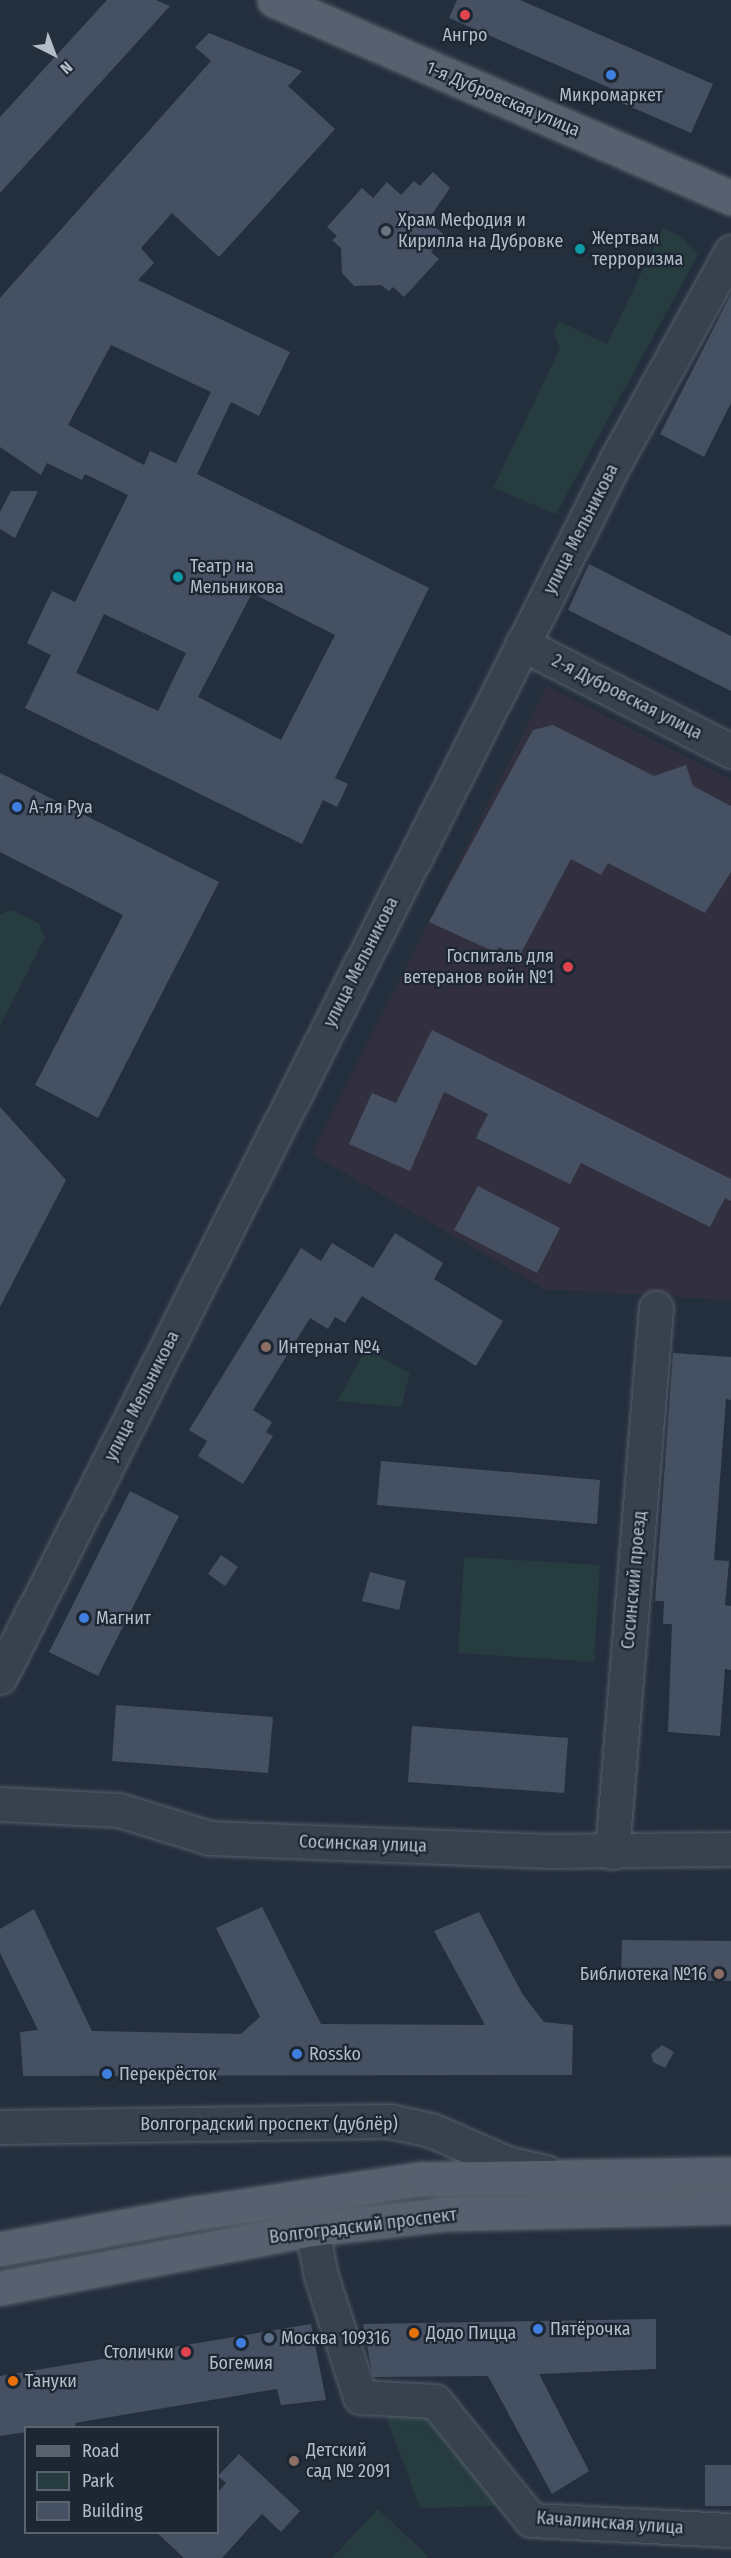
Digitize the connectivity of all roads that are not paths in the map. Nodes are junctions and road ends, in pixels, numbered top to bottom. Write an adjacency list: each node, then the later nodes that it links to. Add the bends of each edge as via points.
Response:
1 (287, 5): 2 (main road, 1-я Дубровская улица)
2 (731, 198)
3 (731, 252): 4 (street, улица Мельникова, via 615,462)
4 (522, 644): 5 (street, 2-я Дубровская улица); 7 (street, улица Мельникова)
5 (731, 751)
6 (656, 1308): 10 (street, Сосинский проезд)
7 (0, 1677)
8 (0, 1804): 10 (street, Сосинская улица, via 119,1810 210,1838)
9 (731, 1849): 10 (street, Сосинская улица)
10 (612, 1852)
11 (0, 2127): 13 (street, Волгоградский проспект (дублёр), via 388,2121 430,2130 507,2163)
12 (731, 2174): 13 (main road, Волгоградский проспект)
13 (566, 2176): 16 (main road, Волгоградский проспект, via 421,2179 206,2211)
14 (731, 2207): 15 (main road, Волгоградский проспект, via 443,2214)
15 (312, 2229): 17 (main road, Волгоградский проспект); 18 (street, Качалинская улица, via 321,2276 360,2397 435,2401 531,2520)
16 (0, 2249)
17 (0, 2288)
18 (731, 2530)

